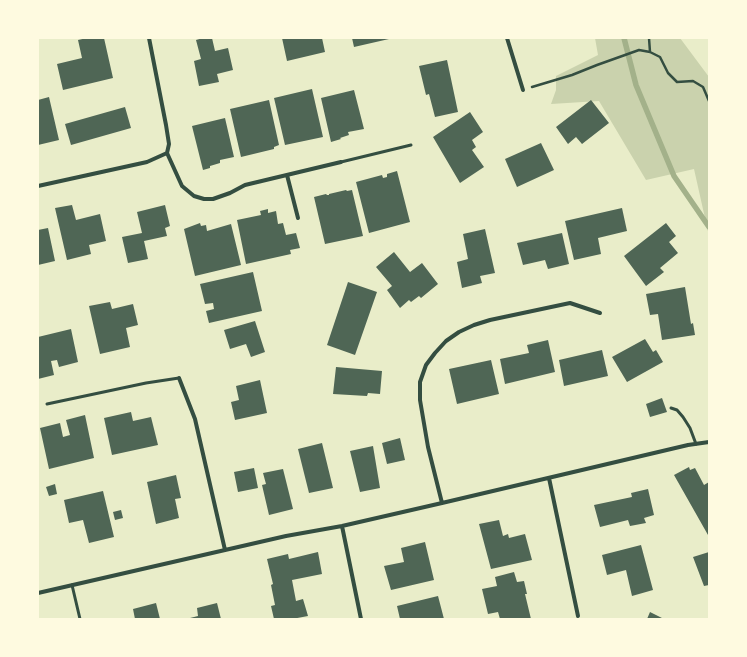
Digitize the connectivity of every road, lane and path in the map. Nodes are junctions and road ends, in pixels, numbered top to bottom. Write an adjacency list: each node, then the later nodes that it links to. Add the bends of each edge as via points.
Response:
1 (149, 38): 8 (street, via 169,144)
2 (507, 38): 5 (street)
3 (649, 38): 4 (path)
4 (650, 52): 5 (path, via 639,50); 6 (path, via 660,57 668,73 677,82 693,81 703,88)
5 (523, 90)
6 (709, 102)
7 (411, 145): 9 (lane)
8 (167, 153): 10 (street, via 182,186 194,196 204,199 213,199 230,193 245,184); 11 (street, via 147,162)
9 (341, 162): 10 (street)
10 (287, 175): 12 (street)
11 (38, 186)
12 (298, 218)
13 (600, 313): 20 (street, via 570,303 490,320 459,332 435,353 426,365 420,382 420,400)
14 (179, 378): 15 (lane); 22 (street, via 195,419)
15 (47, 404)
16 (671, 408): 18 (lane, via 678,410 683,417)
17 (709, 442): 18 (street)
18 (696, 444): 19 (street)
19 (549, 478): 20 (street); 25 (street)
20 (442, 503): 21 (street)
21 (342, 526): 22 (street); 27 (street)
22 (225, 550): 23 (street)
23 (72, 585): 24 (street); 26 (lane)
24 (38, 593)
25 (578, 616)
26 (80, 619)
27 (361, 619)

